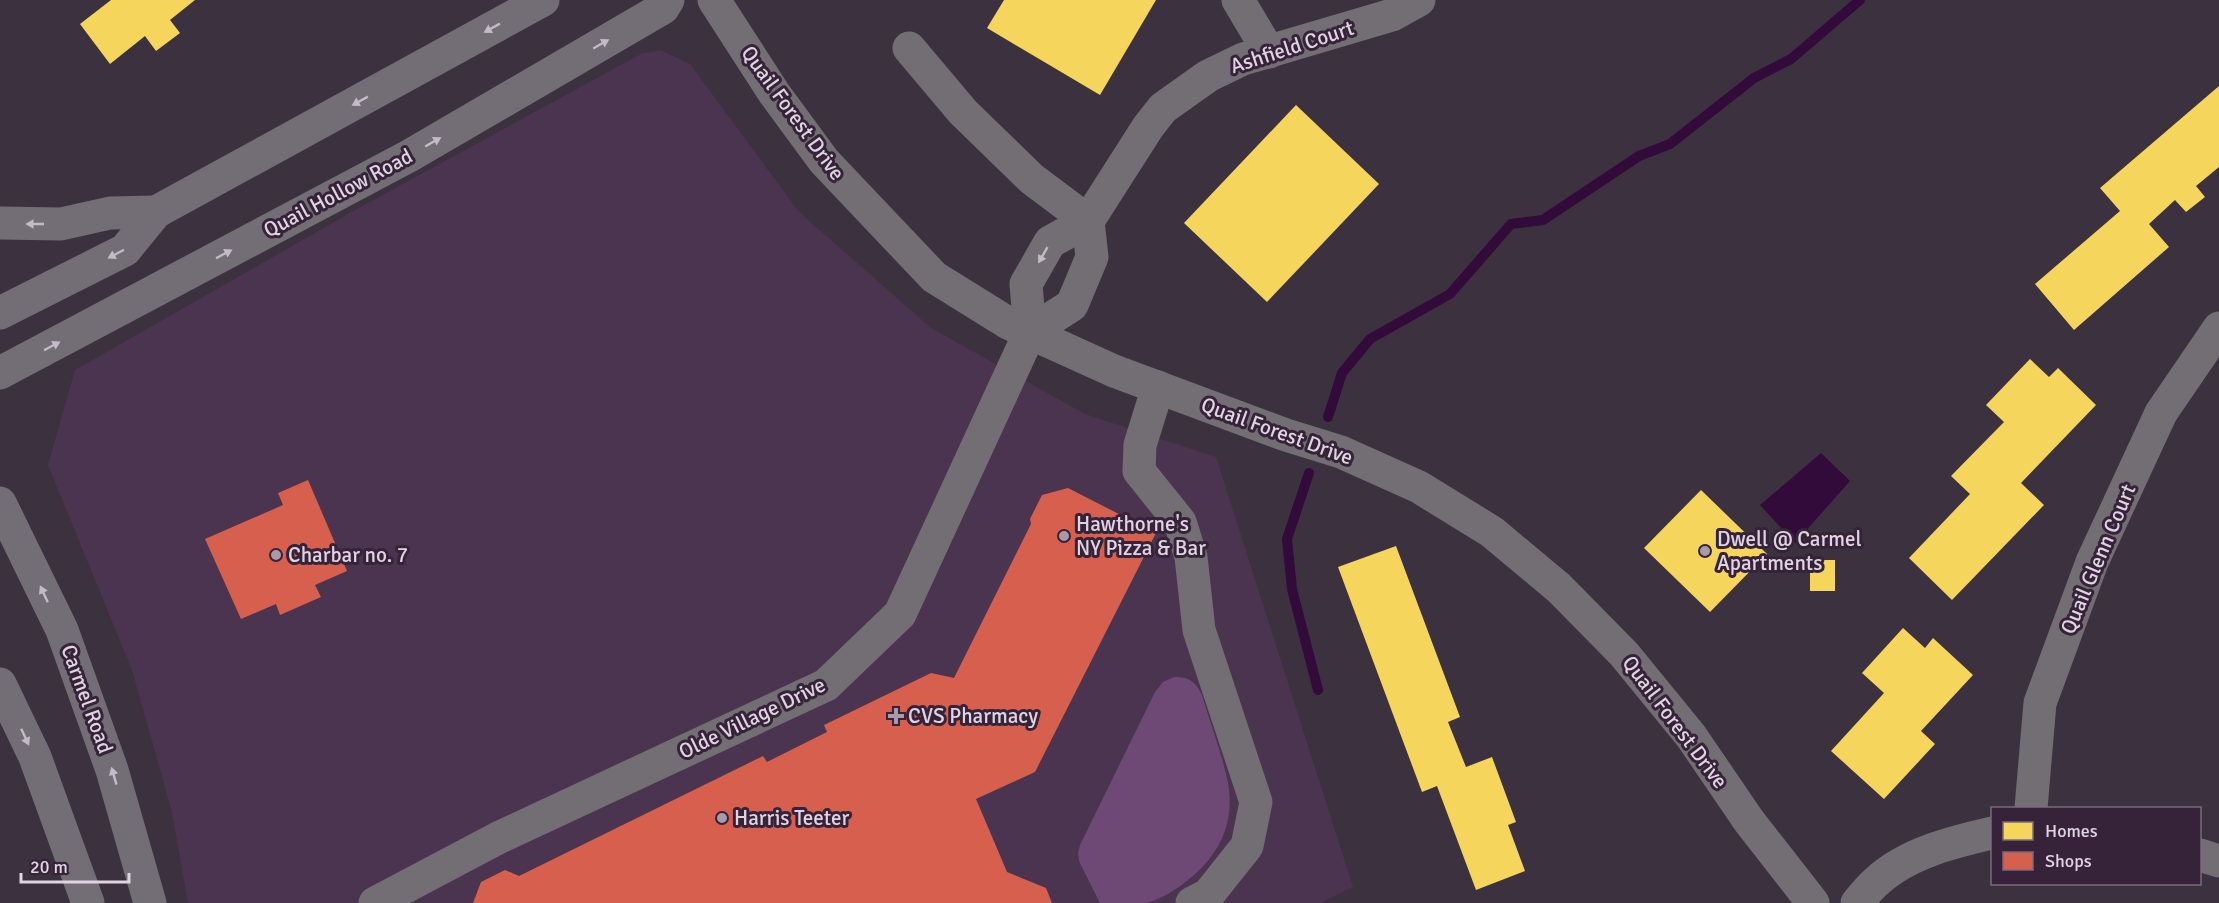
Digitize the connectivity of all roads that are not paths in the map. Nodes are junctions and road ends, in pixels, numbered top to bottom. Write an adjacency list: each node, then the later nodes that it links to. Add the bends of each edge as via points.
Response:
1 (543, 0): 8 (main road, one-way to 8)
2 (668, 0): 14 (main road, Quail Hollow Road, one-way to 2, via 409,156 663,8)
3 (714, 0): 12 (street, Quail Forest Drive, via 824,161 934,277 1008,324)
4 (1238, 0): 7 (street)
5 (1419, 0): 7 (street, Ashfield Court, via 1392,15)
6 (909, 48): 9 (street, via 963,112 1032,179)
7 (1269, 52): 9 (street, Ashfield Court, via 1243,59 1208,76 1163,108)
8 (156, 212): 10 (main road, one-way to 10, via 110,213 61,224); 11 (main road, one-way to 11, via 125,250)
9 (1088, 221): 12 (street, via 1092,257 1072,305); 12 (street, Ashfield Court, one-way to 12, via 1050,242 1026,284)
10 (0, 223)
11 (0, 313)
12 (1030, 333): 15 (street, Quail Forest Drive); 24 (street, Olde Village Drive, via 900,614 826,685 498,838)
13 (2217, 337): 18 (street, Quail Glenn Court, via 2161,413 2092,562 2040,703)
14 (0, 373)
15 (1158, 387): 25 (street, via 1140,445 1139,471 1180,522 1191,557 1199,630 1256,802 1247,846 1208,895); 26 (street, Quail Forest Drive, via 1341,452 1419,487 1492,532 1559,588 1624,654 1691,736 1749,821)
16 (0, 503): 23 (main road, Carmel Road, one-way to 16, via 112,770 62,630)
17 (0, 684): 22 (main road, one-way to 22, via 34,757)
18 (2031, 807)
19 (1991, 833): 27 (street, via 1957,841 1904,862 1876,881)
20 (2201, 856): 21 (street)
21 (2219, 861)
22 (88, 903)
23 (150, 903)
24 (375, 903)
25 (1192, 903)
26 (1813, 903)
27 (1857, 903)

